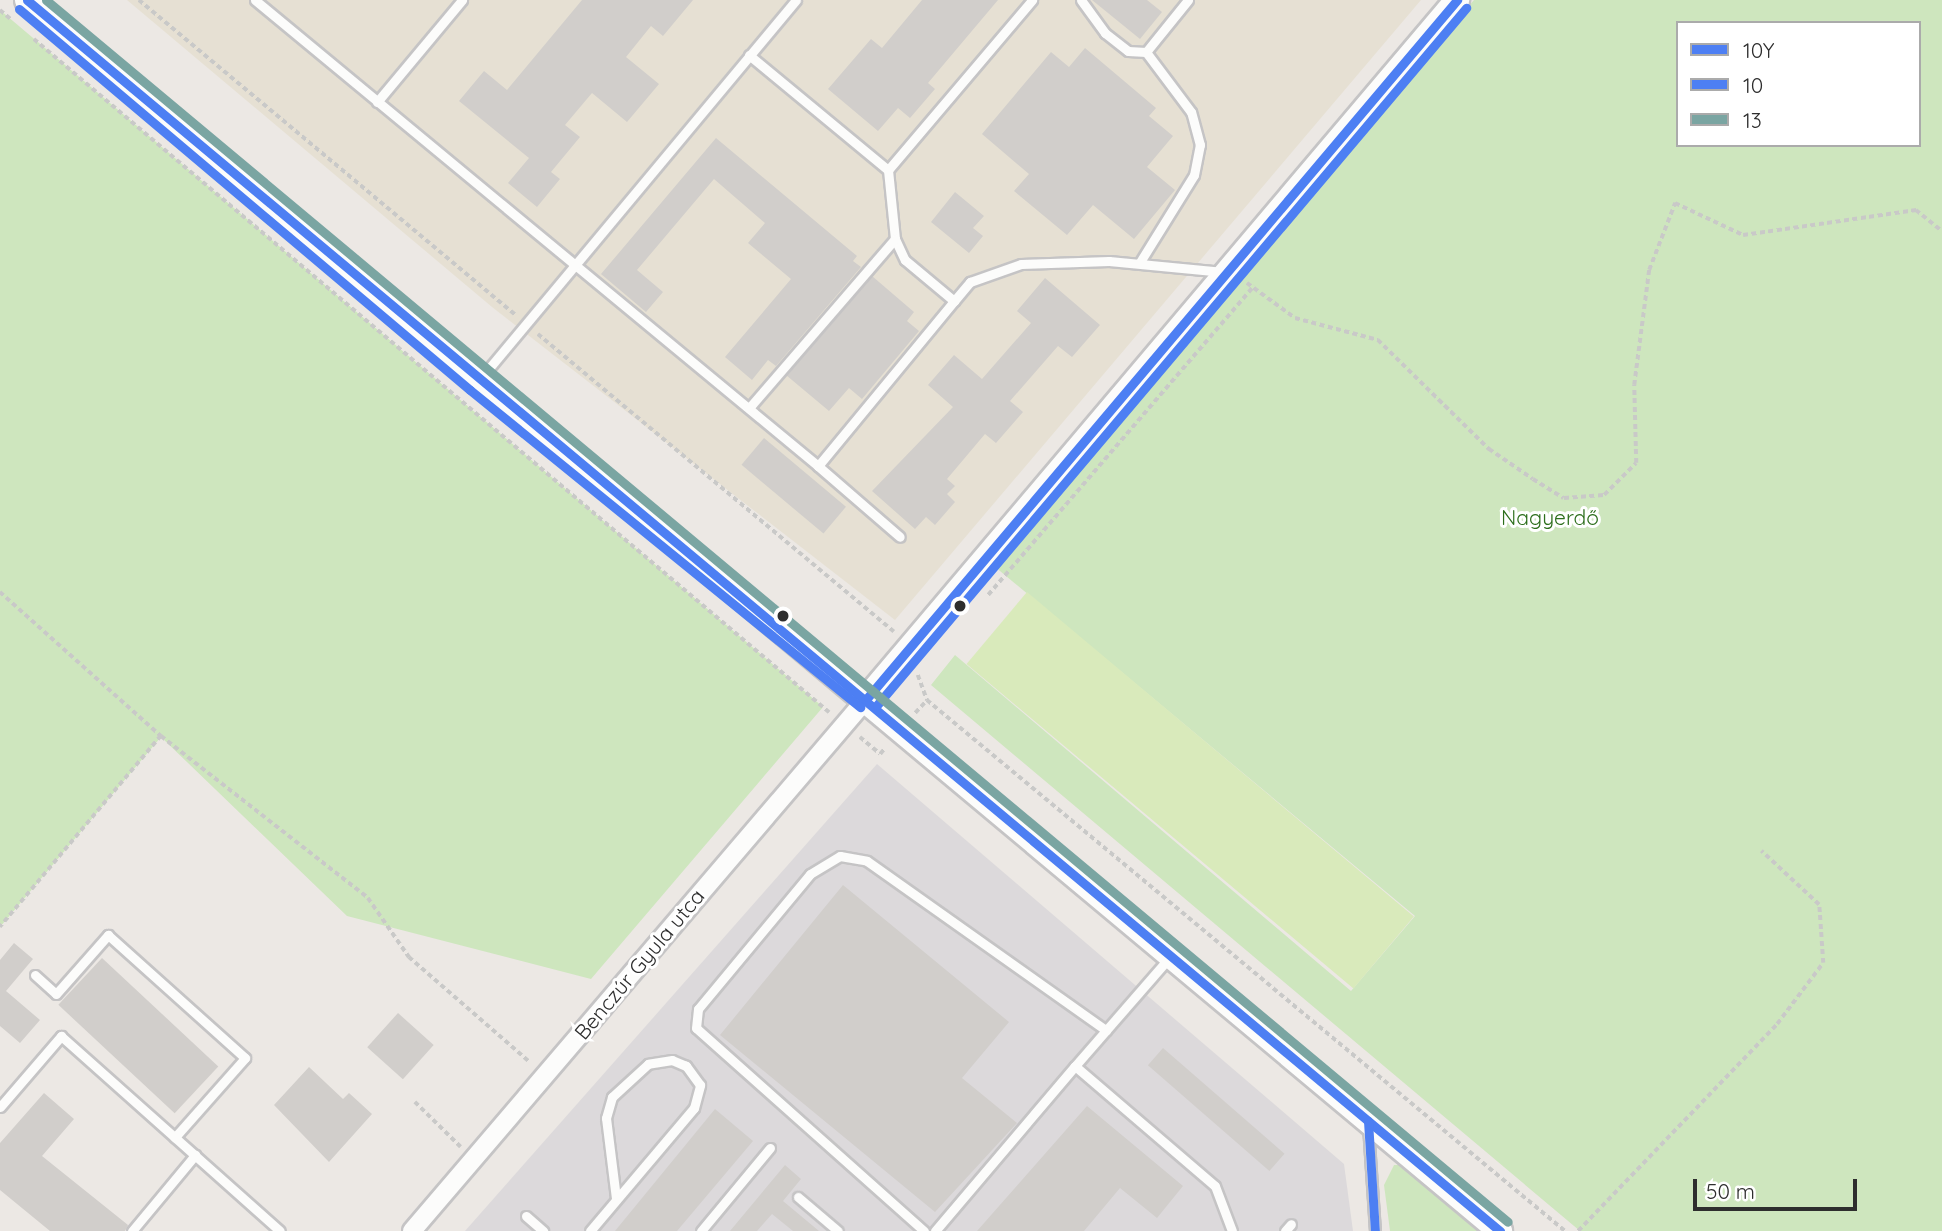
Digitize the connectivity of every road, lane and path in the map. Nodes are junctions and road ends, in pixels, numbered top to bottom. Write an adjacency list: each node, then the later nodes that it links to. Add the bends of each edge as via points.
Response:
1 (27, 0): 24 (street)
2 (139, 0): 23 (path)
3 (255, 0): 15 (lane)
4 (462, 0): 15 (lane)
5 (1032, 0): 16 (lane)
6 (1081, 0): 13 (lane, via 1105,33 1128,51)
7 (1188, 0): 13 (lane)
8 (1457, 0): 21 (street)
9 (790, 2): 14 (lane)
10 (0, 10): 11 (path)
11 (21, 28)
12 (32, 37): 32 (path)
13 (1146, 52): 19 (lane, via 1191,112 1200,145 1194,175)
14 (749, 55): 16 (lane); 20 (lane)
15 (377, 102): 20 (lane)
16 (888, 170): 18 (lane)
17 (1942, 231): 28 (path, via 1916,209 1743,235 1675,203 1648,270 1634,385 1636,463 1604,495 1564,498 1489,449 1378,340 1295,318 1254,286)
18 (895, 239): 22 (lane, via 905,260); 25 (lane)
19 (1140, 262): 21 (lane, via 1208,266); 22 (lane, via 1021,264 970,282)
20 (572, 266): 23 (lane); 25 (lane)
21 (1230, 275): 30 (street)
22 (954, 301): 26 (lane)
23 (525, 323): 24 (lane); 30 (path, via 899,637 888,650)
24 (478, 381): 31 (street)
25 (749, 408): 26 (lane)
26 (818, 466): 27 (lane)
27 (900, 537)
28 (1005, 575)
29 (0, 592): 33 (path)
30 (899, 660): 31 (street); 63 (path, via 919,676 927,700)
31 (868, 697): 36 (street); 40 (street, Benczúr Gyula utca)
32 (823, 707)
33 (161, 736): 35 (path); 40 (path, via 368,898 409,957)
34 (1761, 851): 64 (path, via 1819,905 1823,963 1777,1024)
35 (0, 927)
36 (1172, 954): 38 (lane); 43 (street)
37 (35, 975): 44 (lane, via 55,994 108,935 245,1058)
38 (1106, 1030): 39 (lane); 58 (lane, via 867,861 840,856 810,874 698,1009 696,1028)
39 (1074, 1066): 59 (lane); 60 (lane, via 1215,1186)
40 (545, 1075): 47 (street, Benczúr Gyula utca)
41 (415, 1102): 47 (path)
42 (0, 1107): 44 (lane, via 61,1036)
43 (1368, 1121): 61 (lane); 62 (street)
44 (175, 1137): 46 (lane)
45 (770, 1148): 56 (lane)
46 (195, 1155): 51 (lane); 52 (lane)
47 (474, 1158): 53 (street, Benczúr Gyula utca)
48 (798, 1197): 57 (lane)
49 (617, 1198): 49 (lane, via 694,1108 700,1085 686,1066 672,1060 648,1064 612,1097 606,1118); 55 (lane)
50 (526, 1216): 54 (lane)
51 (132, 1231)
52 (280, 1231)
53 (412, 1231)
54 (543, 1231)
55 (590, 1231)
56 (701, 1231)
57 (838, 1231)
58 (924, 1231)
59 (935, 1231)
60 (1231, 1231)
61 (1376, 1231)
62 (1500, 1231)
63 (1565, 1231)
64 (1578, 1231)

